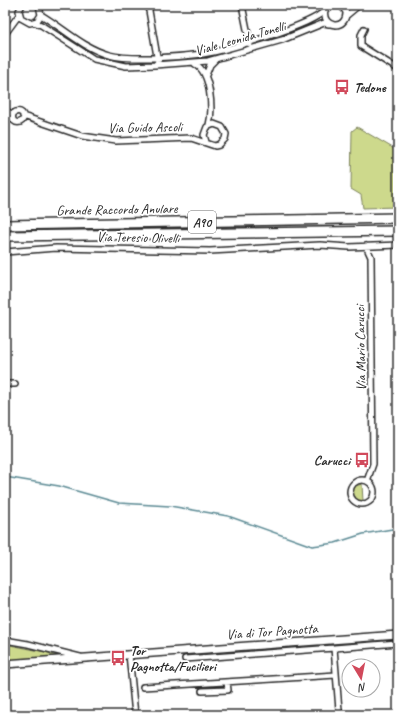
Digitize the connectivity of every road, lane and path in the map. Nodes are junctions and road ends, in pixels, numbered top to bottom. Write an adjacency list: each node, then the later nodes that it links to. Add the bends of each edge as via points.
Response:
1 (22, 5): 10 (street)
2 (40, 5): 11 (street)
3 (148, 5): 20 (street)
4 (242, 5): 18 (street)
5 (330, 5): 9 (street, Viale Leonida Tonelli)
6 (351, 5): 8 (street)
7 (359, 5): 12 (street)
8 (342, 6): 12 (street)
9 (325, 10): 15 (street, via 325,18); 18 (street, Viale Leonida Tonelli, via 314,19)
10 (20, 15): 13 (street); 17 (street)
11 (41, 15): 14 (street); 20 (street, Viale Leonida Tonelli, via 97,52 121,58)
12 (347, 15): 15 (street, Viale Leonida Tonelli, via 339,25)
13 (27, 22): 14 (street); 17 (street)
14 (34, 22): 23 (street, Viale Leonida Tonelli, via 94,59 126,66)
15 (329, 24): 19 (street, Viale Leonida Tonelli, via 324,23)
16 (364, 29): 24 (street, via 361,34 362,46)
17 (6, 33)
18 (250, 42): 19 (street); 20 (street, Viale Leonida Tonelli, via 204,54)
19 (248, 50): 21 (street, Viale Leonida Tonelli)
20 (157, 57): 23 (street, via 158,62)
21 (215, 60): 22 (street, Viale Leonida Tonelli); 25 (street)
22 (194, 64): 23 (street, Viale Leonida Tonelli); 25 (street)
23 (155, 65)
24 (398, 69)
25 (206, 75): 27 (street)
26 (5, 111): 28 (street)
27 (212, 113): 30 (street); 31 (street)
28 (13, 114): 29 (street, Via Guido Ascoli, via 19,112); 29 (street, via 14,121 18,122)
29 (23, 118): 33 (street, Via Guido Ascoli, via 82,136 116,141)
30 (218, 124): 31 (street); 34 (street, via 226,134 223,142 215,146)
31 (210, 125): 32 (street)
32 (204, 131): 33 (street, Via Guido Ascoli); 34 (street)
33 (191, 138): 34 (street, Via Guido Ascoli)
34 (206, 142)
35 (398, 218): 36 (highway, Grande Raccordo Anulare / A90)
36 (5, 225)
37 (398, 231): 38 (highway, Grande Raccordo Anulare / A90)
38 (5, 236)
39 (366, 246): 40 (street); 41 (street, Via Teresio Olivelli, via 315,245 210,250 56,248); 44 (street, Via Mario Carucci, via 370,257 373,464)
40 (398, 246)
41 (5, 252)
42 (5, 384): 43 (street)
43 (15, 384)
44 (367, 481): 44 (street, via 358,480 351,485 350,495 356,503 366,504 373,497 373,488)
45 (398, 635): 49 (street, Via di Tor Pagnotta)
46 (5, 640): 50 (street)
47 (398, 643): 48 (street)
48 (334, 648): 51 (street); 53 (street)
49 (129, 654): 50 (street, Via di Tor Pagnotta); 58 (street)
50 (84, 658): 52 (street, Via di Tor Pagnotta)
51 (185, 659)
52 (5, 664)
53 (336, 674): 54 (street); 57 (street)
54 (227, 682): 55 (street); 56 (street, via 228,690)
55 (142, 688)
56 (202, 691)
57 (339, 710)
58 (135, 715)

